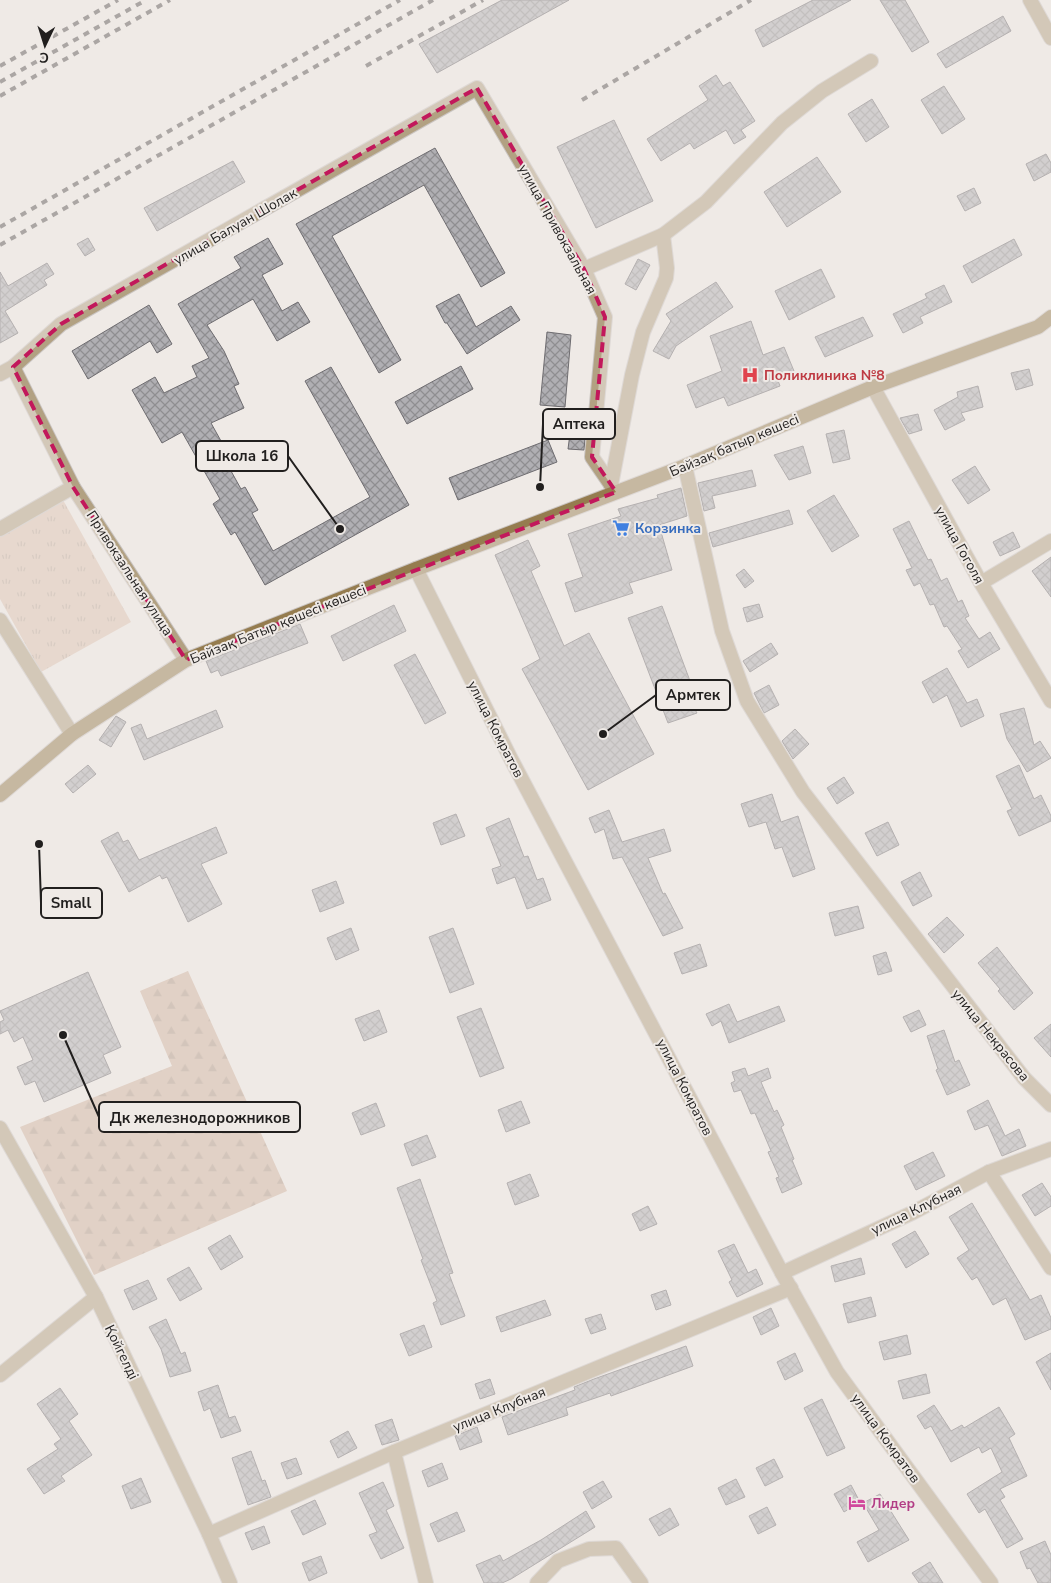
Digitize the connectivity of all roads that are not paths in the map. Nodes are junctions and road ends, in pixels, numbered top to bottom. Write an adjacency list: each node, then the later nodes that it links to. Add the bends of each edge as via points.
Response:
1 (1030, 0): 2 (street)
2 (1051, 38)
3 (871, 61): 5 (street, via 822,91 782,123 706,202)
4 (477, 88): 6 (street, улица Привокзальная); 8 (street, улица Балуан Шолак, via 60,324)
5 (663, 235): 6 (street); 13 (street, via 666,278 641,341 632,375)
6 (584, 269): 13 (street, улица Привокзальная, via 605,317 592,457)
7 (1051, 317): 10 (main road, Байзақ батыр көшесі, via 1038,327)
8 (12, 367): 9 (street, улица Балуан Шолак); 12 (street, Привокзальная улица)
9 (0, 374)
10 (873, 387): 11 (main road, Байзақ батыр көшесі); 17 (street, улица Гоголя)
11 (685, 466): 13 (main road, Байзақ батыр көшесі); 23 (street, улица Некрасова, via 722,631 747,701 803,792 1024,1078)
12 (73, 487): 14 (street); 19 (street, Привокзальная улица)
13 (614, 488): 16 (main road, Байзақ батыр көшесі)
14 (0, 529)
15 (1051, 541): 17 (street)
16 (416, 569): 19 (main road, Байзақ Батыр қөшесі көшесі); 28 (street, улица Комратов, via 510,757)
17 (981, 583): 20 (street, улица Гоголя)
18 (0, 620): 21 (street)
19 (186, 660): 21 (main road, Байзақ Батыр қөшесі көшесі)
20 (1051, 701)
21 (72, 734): 22 (main road, Байзақ Батыр қөшесі көшесі)
22 (0, 795)
23 (1051, 1105)
24 (0, 1128): 30 (street, Қойгелді)
25 (1051, 1149): 26 (street, улица Клубная)
26 (989, 1172): 27 (street); 28 (street, улица Клубная, via 912,1213)
27 (1051, 1268)
28 (782, 1273): 29 (street, улица Комратов)
29 (791, 1288): 32 (street, улица Клубная); 38 (street, улица Комратов, via 837,1372)
30 (96, 1296): 31 (street); 33 (street, Қойгелді)
31 (0, 1375)
32 (394, 1452): 33 (street, улица Клубная); 35 (street)
33 (209, 1534): 34 (street, Қойгелді)
34 (230, 1583)
35 (426, 1583)
36 (537, 1583): 37 (street, via 558,1561 589,1549 616,1548)
37 (641, 1583)
38 (991, 1583)

